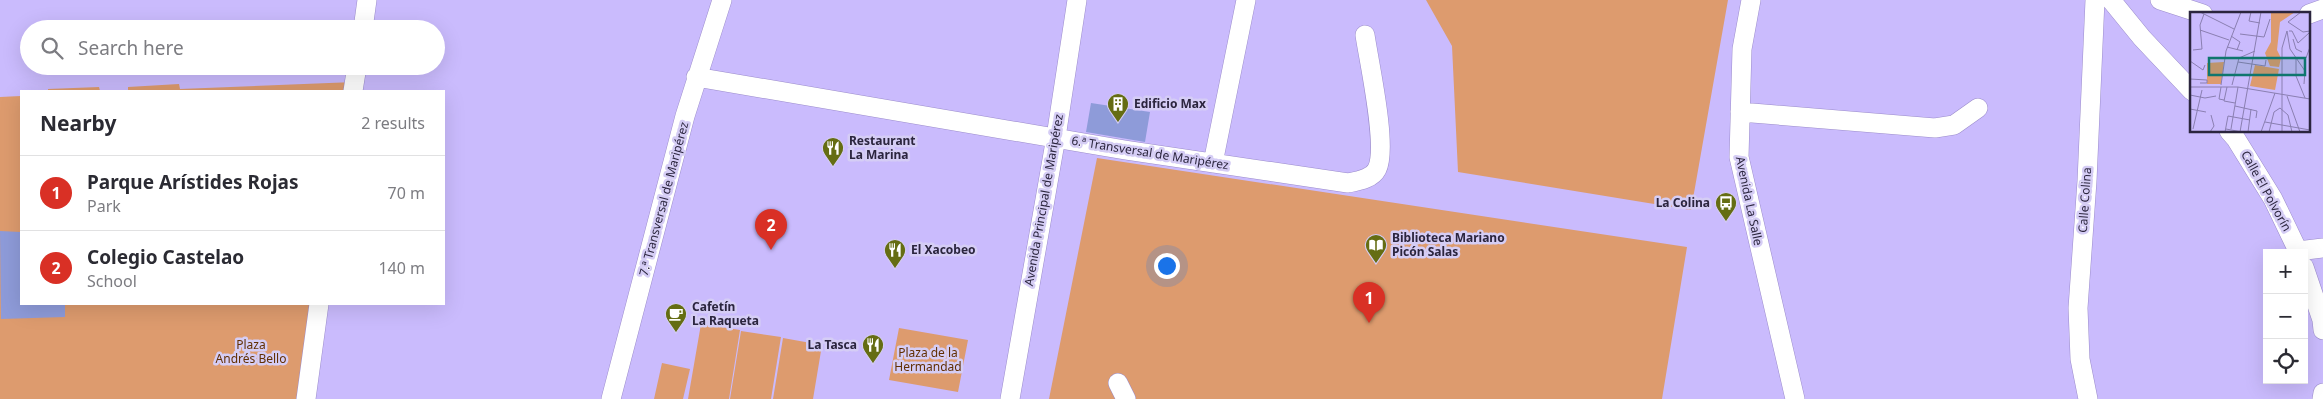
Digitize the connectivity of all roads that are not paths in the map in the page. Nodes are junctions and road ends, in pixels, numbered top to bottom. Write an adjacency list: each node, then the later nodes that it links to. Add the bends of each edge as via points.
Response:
1 (367, 0): 12 (street)
2 (722, 0): 15 (street, 7.ª Transversal de Maripérez)
3 (1077, 0): 21 (street, Avenida Principal de Maripérez)
4 (1246, 0): 22 (street)
5 (1751, 0): 19 (street, Avenida La Salle, via 1742,50)
6 (2096, 0): 34 (street, Calle Colina, via 2078,308 2080,359)
7 (2111, 0): 16 (street)
8 (2160, 0): 10 (street)
9 (2323, 9): 11 (street)
10 (2196, 12)
11 (2310, 14)
12 (364, 20)
13 (1365, 35): 22 (street, 6.ª Transversal de Maripérez, via 1380,137 1377,169 1371,175 1348,183)
14 (356, 75): 17 (street)
15 (696, 77): 21 (street, 6.ª Transversal de Maripérez); 31 (street, 7.ª Transversal de Maripérez)
16 (2190, 89)
17 (353, 90)
18 (1978, 108): 19 (street, via 1954,125 1934,128)
19 (1740, 112): 33 (street, Avenida La Salle, via 1738,157)
20 (2230, 132): 24 (street, Calle El Polvorín, via 2273,198)
21 (1056, 137): 22 (street, 6.ª Transversal de Maripérez); 32 (street, Avenida Principal de Maripérez)
22 (1213, 163)
23 (2323, 248): 25 (street)
24 (2297, 249)
25 (2308, 254)
26 (2308, 276): 28 (street, Calle El Polvorín)
27 (320, 305): 30 (street)
28 (2323, 330)
29 (2323, 393): 35 (street)
30 (306, 399)
31 (611, 399)
32 (1010, 399)
33 (1794, 399)
34 (2088, 399)
35 (2322, 399)

